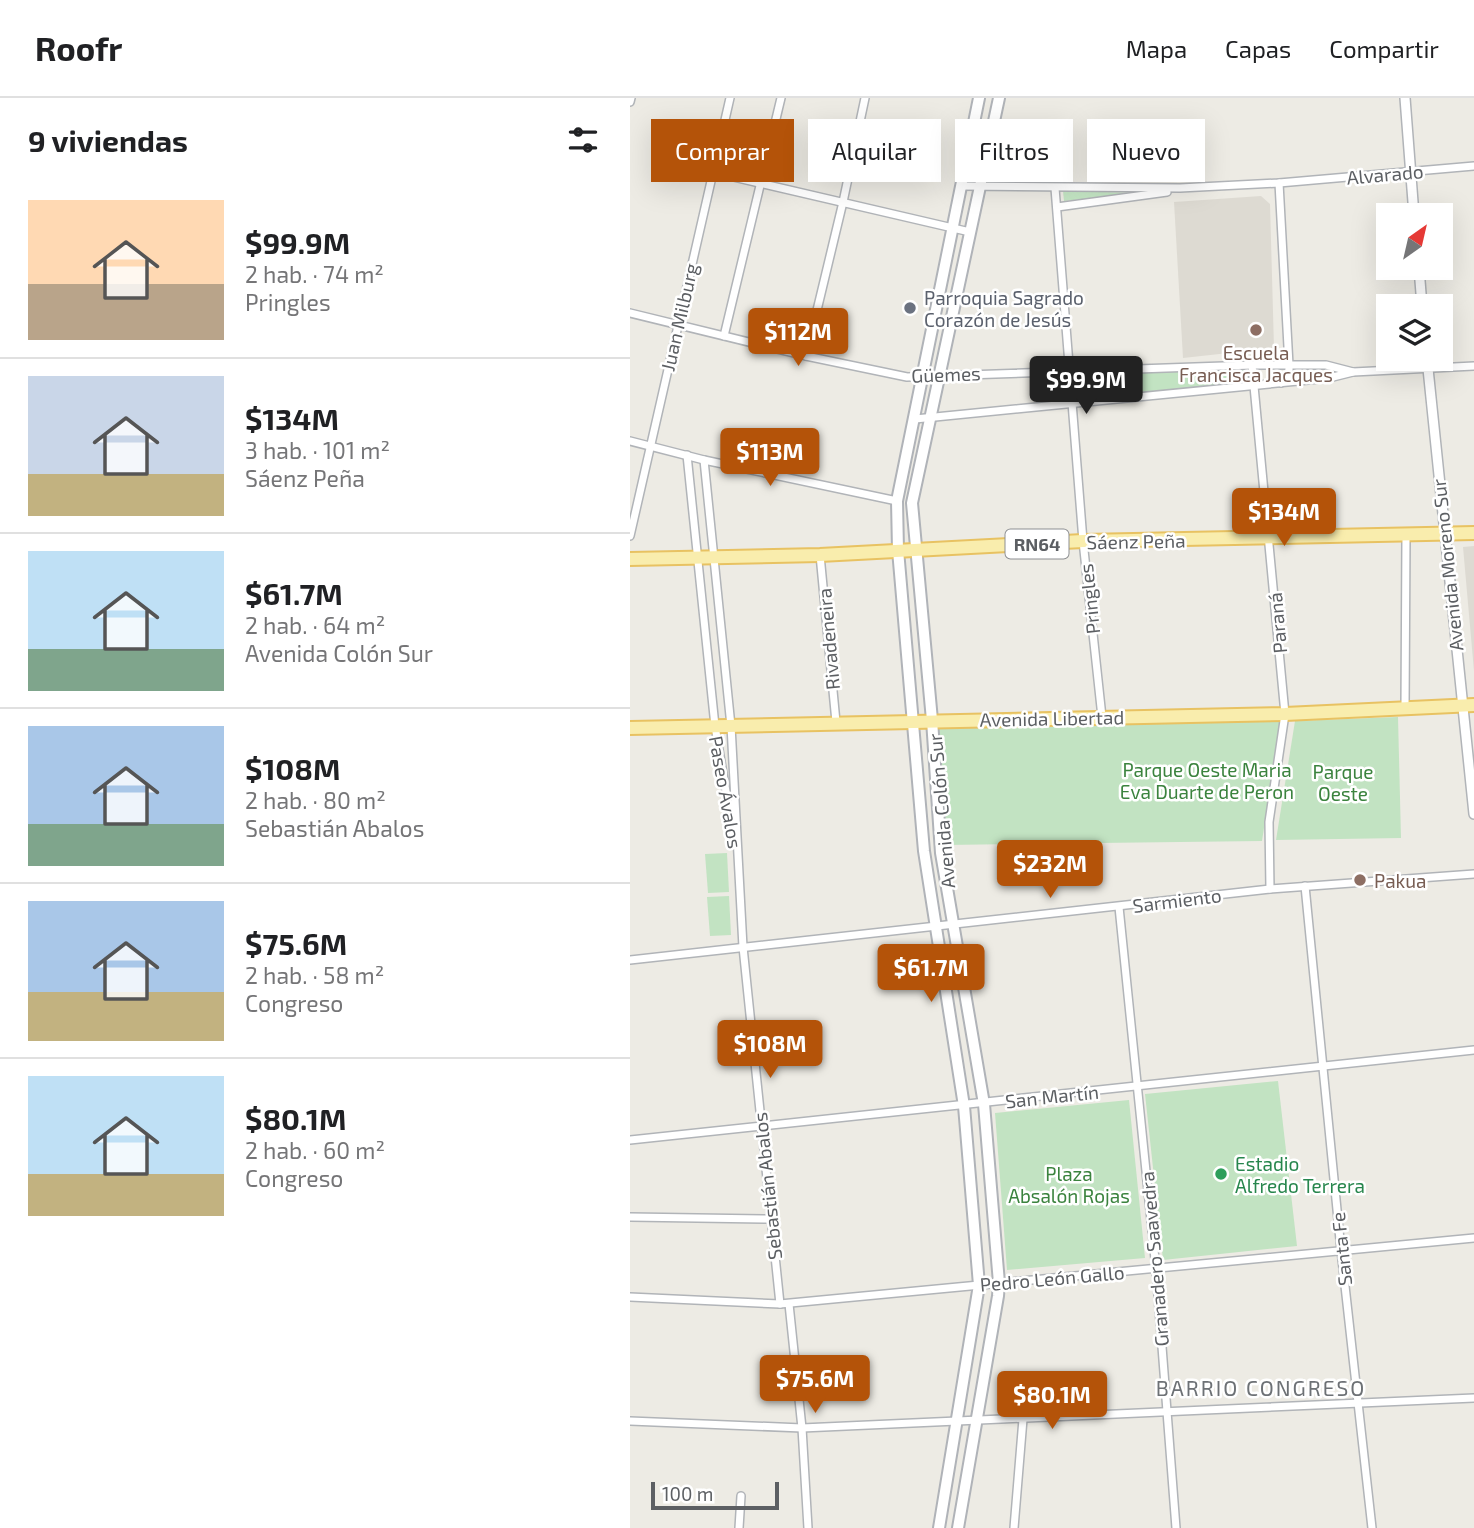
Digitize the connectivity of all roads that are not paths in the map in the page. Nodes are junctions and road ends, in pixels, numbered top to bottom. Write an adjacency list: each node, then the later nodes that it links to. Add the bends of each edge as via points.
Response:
1 (730, 98): 7 (street, Juan Milburg)
2 (781, 98): 12 (street)
3 (865, 98): 18 (street)
4 (979, 98): 14 (main road, Avenida Colón Sur)
5 (999, 98): 15 (main road, Avenida Colón Sur)
6 (1405, 98): 9 (street)
7 (725, 119)
8 (1474, 166): 9 (street, Alvarado)
9 (1411, 171): 13 (street, Alvarado); 19 (street)
10 (710, 182): 24 (street, Juan Milburg)
11 (757, 182): 12 (street)
12 (761, 183): 18 (street); 25 (street)
13 (1279, 183): 17 (street, Alvarado); 28 (street)
14 (961, 186): 15 (street, Alvarado); 21 (main road, Avenida Colón Sur)
15 (981, 187): 16 (street, Alvarado); 22 (main road, Avenida Colón Sur)
16 (1055, 188): 17 (street, Alvarado); 20 (street, Pringles)
17 (1180, 188): 20 (street)
18 (843, 202): 21 (street); 26 (street)
19 (1414, 203)
20 (1057, 207): 32 (street, Pringles)
21 (952, 228): 22 (street); 36 (main road, Avenida Colón Sur)
22 (970, 232): 35 (main road, Avenida Colón Sur)
23 (630, 313): 24 (street, Güemes)
24 (677, 324): 25 (street, Güemes); 43 (street, Juan Milburg)
25 (724, 336): 26 (street, Güemes)
26 (806, 356): 36 (street, Güemes, via 906,377)
27 (1252, 365): 28 (street, Güemes); 32 (street, Güemes); 38 (street, Paraná)
28 (1290, 365): 34 (street, Güemes, via 1326,365); 37 (street)
29 (1453, 365): 30 (street, Güemes)
30 (1474, 366)
31 (1376, 369): 34 (street, Güemes)
32 (1070, 370): 35 (street, Güemes); 39 (street, Pringles)
33 (1428, 371): 48 (street, Avenida Moreno Sur)
34 (1353, 372): 37 (street, Güemes)
35 (941, 375): 36 (street, Güemes); 40 (main road, Avenida Colón Sur)
36 (924, 376): 41 (main road, Avenida Colón Sur)
37 (1281, 383): 38 (street, Güemes)
38 (1255, 385): 39 (street, Güemes); 51 (street, Paraná)
39 (1073, 403): 40 (street, Güemes); 52 (street, Pringles)
40 (932, 418): 41 (street, Güemes); 54 (main road, Avenida Colón Sur, via 913,497)
41 (915, 419): 46 (main road, Avenida Colón Sur)
42 (630, 441): 43 (street)
43 (649, 446): 44 (street); 49 (street, Juan Milburg)
44 (688, 455): 45 (street); 57 (street, Paseo Ávalos)
45 (704, 460): 46 (street); 56 (street, Paseo Ávalos)
46 (897, 501): 53 (main road, Avenida Colón Sur)
47 (1474, 533): 48 (main road, Sáenz Peña)
48 (1444, 534): 50 (main road, Sáenz Peña / RN64); 59 (street, Avenida Moreno Sur)
49 (630, 536)
50 (1406, 536): 51 (main road, Sáenz Peña / RN64); 60 (street)
51 (1269, 539): 52 (main road, Sáenz Peña / RN64); 61 (street, Paraná)
52 (1083, 541): 54 (main road, Sáenz Peña / RN64); 62 (street, Pringles)
53 (898, 550): 54 (main road, Sáenz Peña / RN64); 55 (main road, Sáenz Peña / RN64); 64 (main road, Avenida Colón Sur)
54 (917, 550): 63 (main road, Avenida Colón Sur)
55 (820, 555): 56 (main road, Sáenz Peña / RN64); 65 (street, Rivadeneira)
56 (713, 557): 57 (main road, Sáenz Peña / RN64); 67 (street, Paseo Ávalos)
57 (698, 558): 58 (main road, Sáenz Peña / RN64); 66 (street, Paseo Ávalos)
58 (630, 559)
59 (1468, 705): 60 (main road, Avenida Libertad); 69 (street, Avenida Moreno Sur)
60 (1405, 708): 61 (main road, Avenida Libertad)
61 (1285, 714): 62 (main road, Avenida Libertad); 73 (street, via 1269,822)
62 (1102, 717): 63 (main road, Avenida Libertad)
63 (932, 720): 64 (main road, Avenida Libertad); 75 (main road, Avenida Colón Sur, via 941,853)
64 (913, 721): 65 (main road, Avenida Libertad); 76 (main road, Avenida Colón Sur)
65 (836, 722): 67 (main road, Avenida Libertad)
66 (715, 726): 67 (main road, Avenida Libertad); 68 (main road, Avenida Libertad); 70 (street, Paseo Ávalos)
67 (731, 726): 70 (street, Paseo Ávalos)
68 (630, 728)
69 (1474, 814)
70 (737, 858): 77 (street, Sebastián Abalos)
71 (1474, 874): 72 (street, Sarmiento)
72 (1305, 886): 73 (street, Sarmiento); 80 (street, Santa Fe)
73 (1270, 889): 74 (street, Sarmiento)
74 (1119, 907): 75 (street, Sarmiento); 81 (street, Granadero Saavedra)
75 (953, 923): 76 (street, Sarmiento); 82 (main road, Avenida Colón Sur)
76 (934, 926): 77 (street, Sarmiento); 83 (main road, Avenida Colón Sur)
77 (743, 947): 78 (street, Sarmiento); 84 (street, Sebastián Abalos)
78 (630, 960)
79 (1474, 1051): 80 (street, San Martín)
80 (1323, 1068): 81 (street, San Martín); 89 (street, Santa Fe)
81 (1138, 1087): 82 (street, San Martín); 90 (street, Granadero Saavedra)
82 (984, 1104): 83 (street, San Martín); 91 (main road, Avenida Colón Sur)
83 (964, 1106): 84 (street, San Martín); 92 (main road, Avenida Colón Sur)
84 (760, 1126): 85 (street, San Martín); 87 (street, Sebastián Abalos)
85 (630, 1140)
86 (630, 1217): 87 (street)
87 (770, 1219): 94 (street, Sebastián Abalos)
88 (1474, 1238): 89 (street, Pedro León Gallo)
89 (1341, 1250): 90 (street, Pedro León Gallo); 96 (street, Santa Fe)
90 (1156, 1269): 91 (street, Pedro León Gallo); 97 (street, Granadero Saavedra)
91 (999, 1283): 92 (street, Pedro León Gallo); 101 (main road, Avenida Colón Sur)
92 (979, 1285): 94 (street, Pedro León Gallo); 99 (main road, Avenida Colón Sur)
93 (630, 1297): 94 (street, Pedro León Gallo)
94 (785, 1304): 102 (street, Sebastián Abalos)
95 (1474, 1398): 96 (street)
96 (1359, 1404): 97 (street); 110 (street, Santa Fe)
97 (1167, 1412): 98 (street); 109 (street, Granadero Saavedra)
98 (1023, 1419): 101 (street); 108 (street)
99 (957, 1420): 101 (street); 102 (street); 106 (main road, Avenida Colón Sur)
100 (630, 1421): 102 (street)
101 (977, 1421): 107 (main road, Avenida Colón Sur)
102 (802, 1428): 105 (street, Sebastián Abalos)
103 (741, 1496): 104 (street)
104 (739, 1528)
105 (808, 1528)
106 (939, 1528)
107 (958, 1528)
108 (1014, 1528)
109 (1176, 1528)
110 (1372, 1528)

